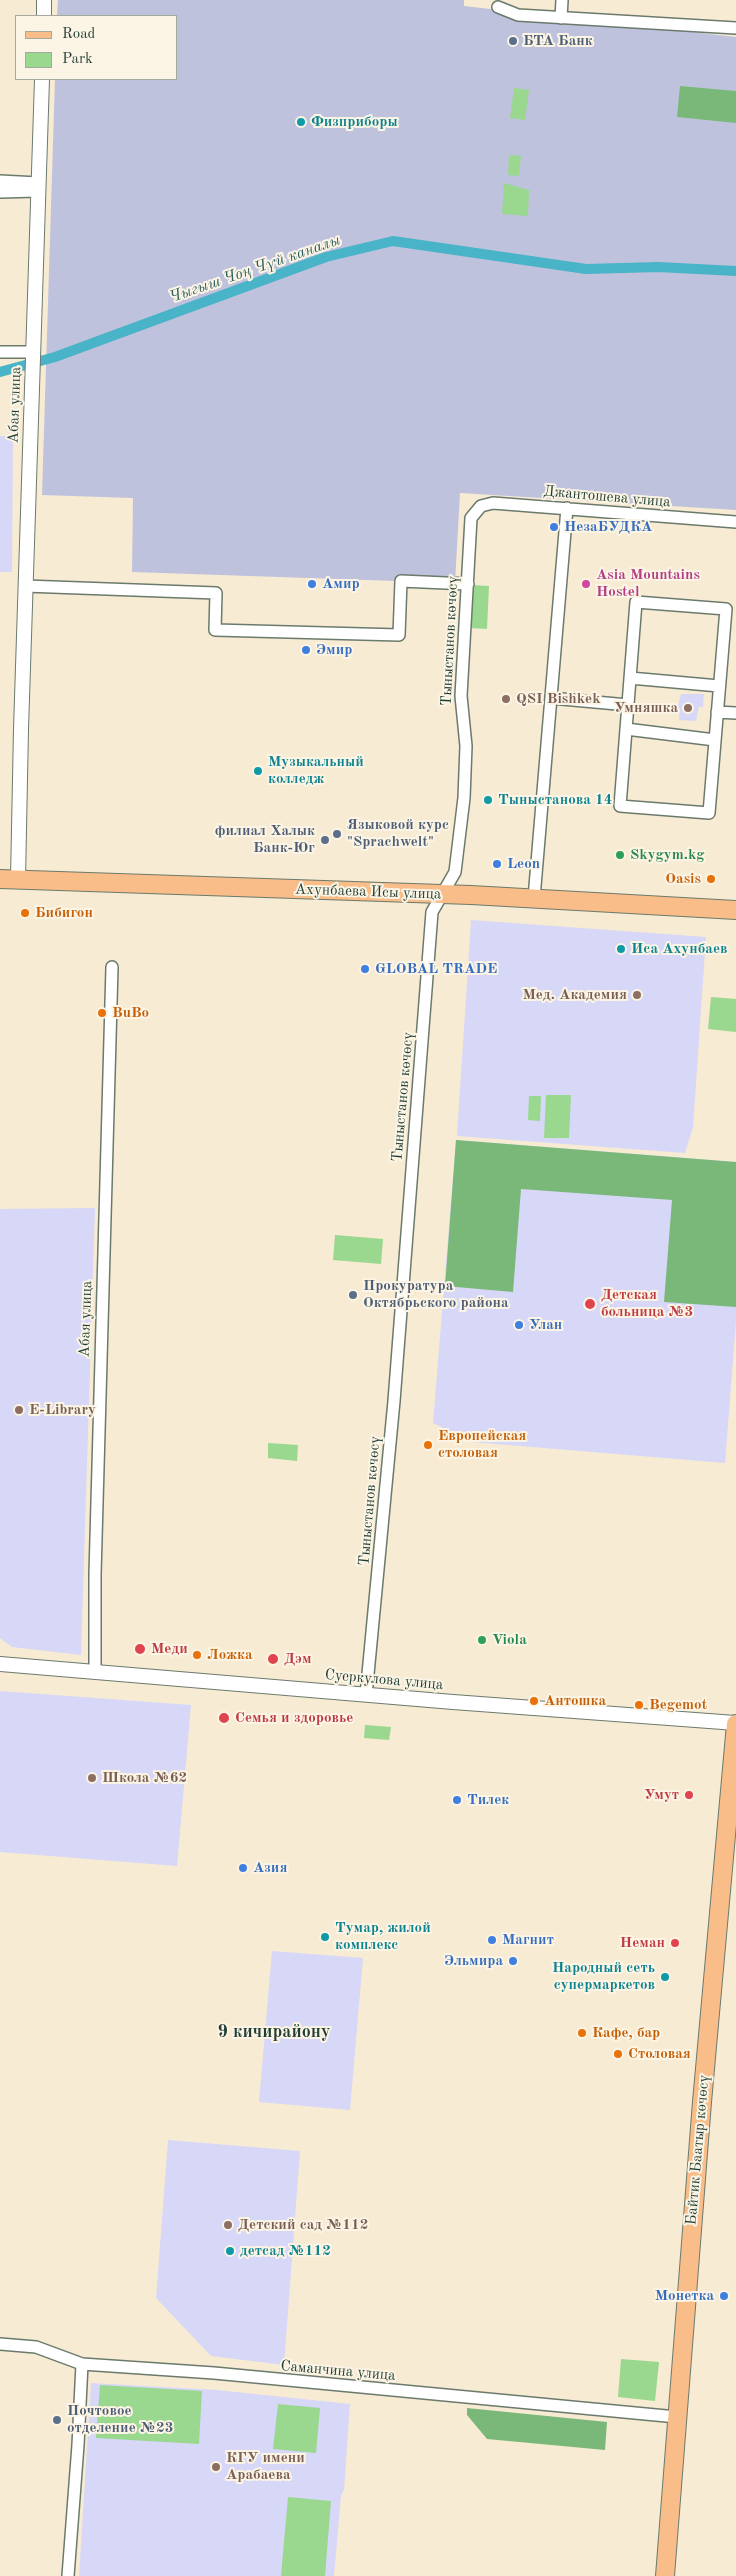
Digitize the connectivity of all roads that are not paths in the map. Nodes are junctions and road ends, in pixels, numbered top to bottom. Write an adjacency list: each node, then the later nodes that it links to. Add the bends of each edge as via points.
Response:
1 (44, 0): 4 (street)
2 (562, 0): 5 (street)
3 (498, 7): 5 (street, via 518,15)
4 (44, 15)
5 (561, 18): 6 (street)
6 (736, 28)
7 (42, 80): 9 (street, Абая улица)
8 (0, 181): 9 (street)
9 (38, 187): 10 (street); 12 (street, Абая улица)
10 (0, 192)
11 (0, 352): 12 (street, Абая улица)
12 (33, 361): 17 (street, Абая улица)
13 (567, 508): 14 (street, Джантошева улица, via 493,503); 15 (street, Джантошева улица); 20 (street)
14 (476, 509): 16 (street, Тыныстанов көчөсү, via 472,518)
15 (736, 522)
16 (468, 584): 17 (street, via 401,581 398,635 215,630 216,593); 28 (street, Тыныстанов көчөсү, via 461,696 466,758 464,798 455,872)
17 (25, 586): 27 (street, Абая улица)
18 (630, 678): 19 (street); 19 (street, via 636,602 726,609); 21 (street)
19 (719, 686): 22 (street)
20 (551, 698): 21 (street); 29 (street)
21 (628, 705): 24 (street)
22 (717, 712): 23 (street); 25 (street)
23 (736, 713)
24 (626, 729): 25 (street); 25 (street, via 620,806 709,813)
25 (715, 740)
26 (0, 879): 27 (main road, Ахунбаева Исы улица)
27 (18, 879): 28 (main road, Ахунбаева Исы улица)
28 (440, 894): 29 (main road, Ахунбаева Исы улица); 34 (street, Тыныстанов көчөсү, via 432,912 394,1401)
29 (534, 898): 30 (main road, Ахунбаева Исы улица)
30 (736, 910)
31 (112, 966): 33 (street, Абая улица)
32 (0, 1664): 33 (street, Суеркулова улица)
33 (95, 1672): 34 (street, Суеркулова улица)
34 (366, 1695): 35 (street, Суеркулова улица)
35 (736, 1723): 38 (main road, Байтик Баатыр көчөсү)
36 (0, 2344): 37 (street, Саманчина улица, via 36,2346)
37 (82, 2364): 38 (street, Саманчина улица, via 214,2373); 39 (street)
38 (677, 2417): 40 (main road, Байтик Баатыр көчөсү)
39 (68, 2576)
40 (665, 2576)

